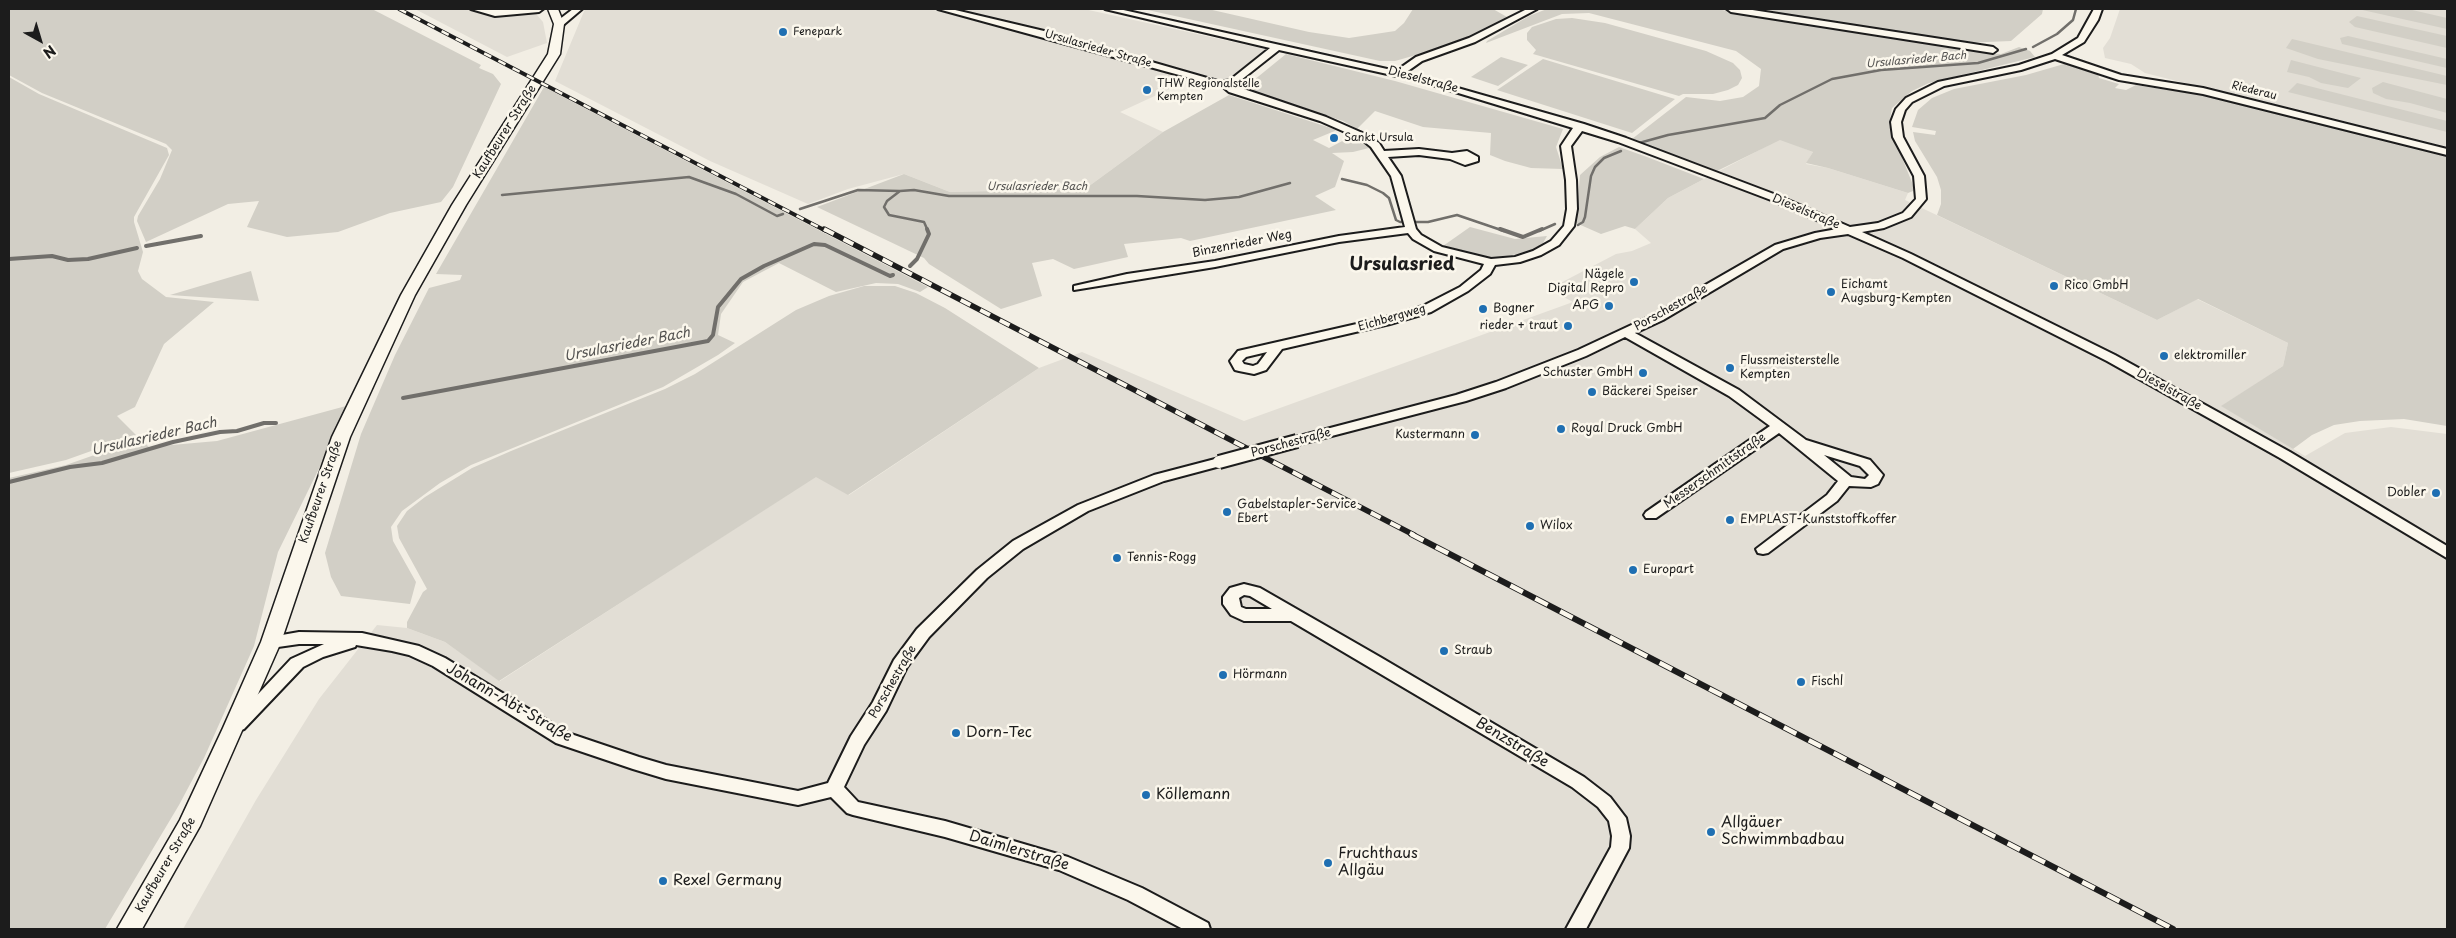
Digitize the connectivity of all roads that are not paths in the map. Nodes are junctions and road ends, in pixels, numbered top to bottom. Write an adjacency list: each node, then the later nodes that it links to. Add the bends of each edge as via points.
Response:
1 (475, 9): 2 (street, via 495,13)
2 (540, 9): 14 (main road, Kaufbeurer Straße, via 550,35)
3 (553, 9): 10 (main road)
4 (578, 9): 10 (street)
5 (942, 9): 16 (street, Ursulasrieder Straße, via 1032,30)
6 (1109, 9): 11 (street, Dieselstraße)
7 (1533, 9): 15 (street, via 1464,44 1419,59)
8 (1731, 9): 12 (street)
9 (2098, 9): 13 (street, via 2081,40)
10 (559, 24): 14 (main road, Kaufbeurer Straße, via 554,54)
11 (1278, 46): 15 (street, Dieselstraße); 16 (street)
12 (1994, 50)
13 (2055, 56): 18 (street, Riederau, via 2119,77 2203,91); 22 (street, Porschestraße, via 2022,67 1941,84 1909,100 1896,122 1898,137 1919,176 1921,199 1915,208 1895,220)
14 (543, 69): 35 (main road, Kaufbeurer Straße, via 412,288 340,437)
15 (1399, 73): 17 (street, Dieselstraße)
16 (1226, 85): 19 (street, Ursulasrieder Straße, via 1232,90 1347,129 1364,137)
17 (1580, 126): 22 (street, Dieselstraße, via 1702,170); 23 (street, via 1566,146 1571,180 1569,226 1555,243 1538,253 1516,260)
18 (2447, 152)
19 (1381, 154): 20 (street, via 1419,152); 21 (street, Ursulasrieder Straße, via 1396,176)
20 (1452, 156)
21 (1410, 224): 23 (street, via 1417,237 1438,249); 24 (street, Binzenrieder Weg)
22 (1850, 230): 25 (street, Porschestraße, via 1778,247 1677,308); 32 (street, Dieselstraße, via 1989,295 2169,389)
23 (1491, 262): 26 (street, Eichbergweg, via 1486,272 1464,290 1427,309)
24 (1078, 288)
25 (1626, 333): 27 (street, Messerschmittstraße, via 1734,394); 37 (street, Porschestraße, bridge, via 1466,397 1159,478 1084,508 1018,545 982,574 922,633 900,664)
26 (1278, 346)
27 (1778, 427): 28 (street, Messerschmittstraße); 30 (street, Messerschmittstraße)
28 (1801, 442): 29 (street, Messerschmittstraße); 29 (street, Messerschmittstraße, via 1865,463 1876,475 1866,484)
29 (1846, 480): 31 (street, via 1832,498)
30 (1651, 515)
31 (1763, 549)
32 (2447, 553)
33 (1294, 615): 40 (street, Benzstraße, via 1578,782 1604,802 1616,818 1621,836 1620,848)
34 (362, 638): 35 (street, Johann-Abt-Straße, via 299,638); 36 (street, via 318,652 297,663); 37 (street, Johann-Abt-Straße, via 413,650 439,662 562,738 666,772 798,798)
35 (271, 642): 36 (main road, Kaufbeurer Straße)
36 (234, 728): 38 (main road, Kaufbeurer Straße, via 190,826)
37 (834, 788): 39 (street, Daimlerstraße, via 853,808 945,829 1062,863 1135,894)
38 (129, 929)
39 (1201, 929)
40 (1576, 929)

